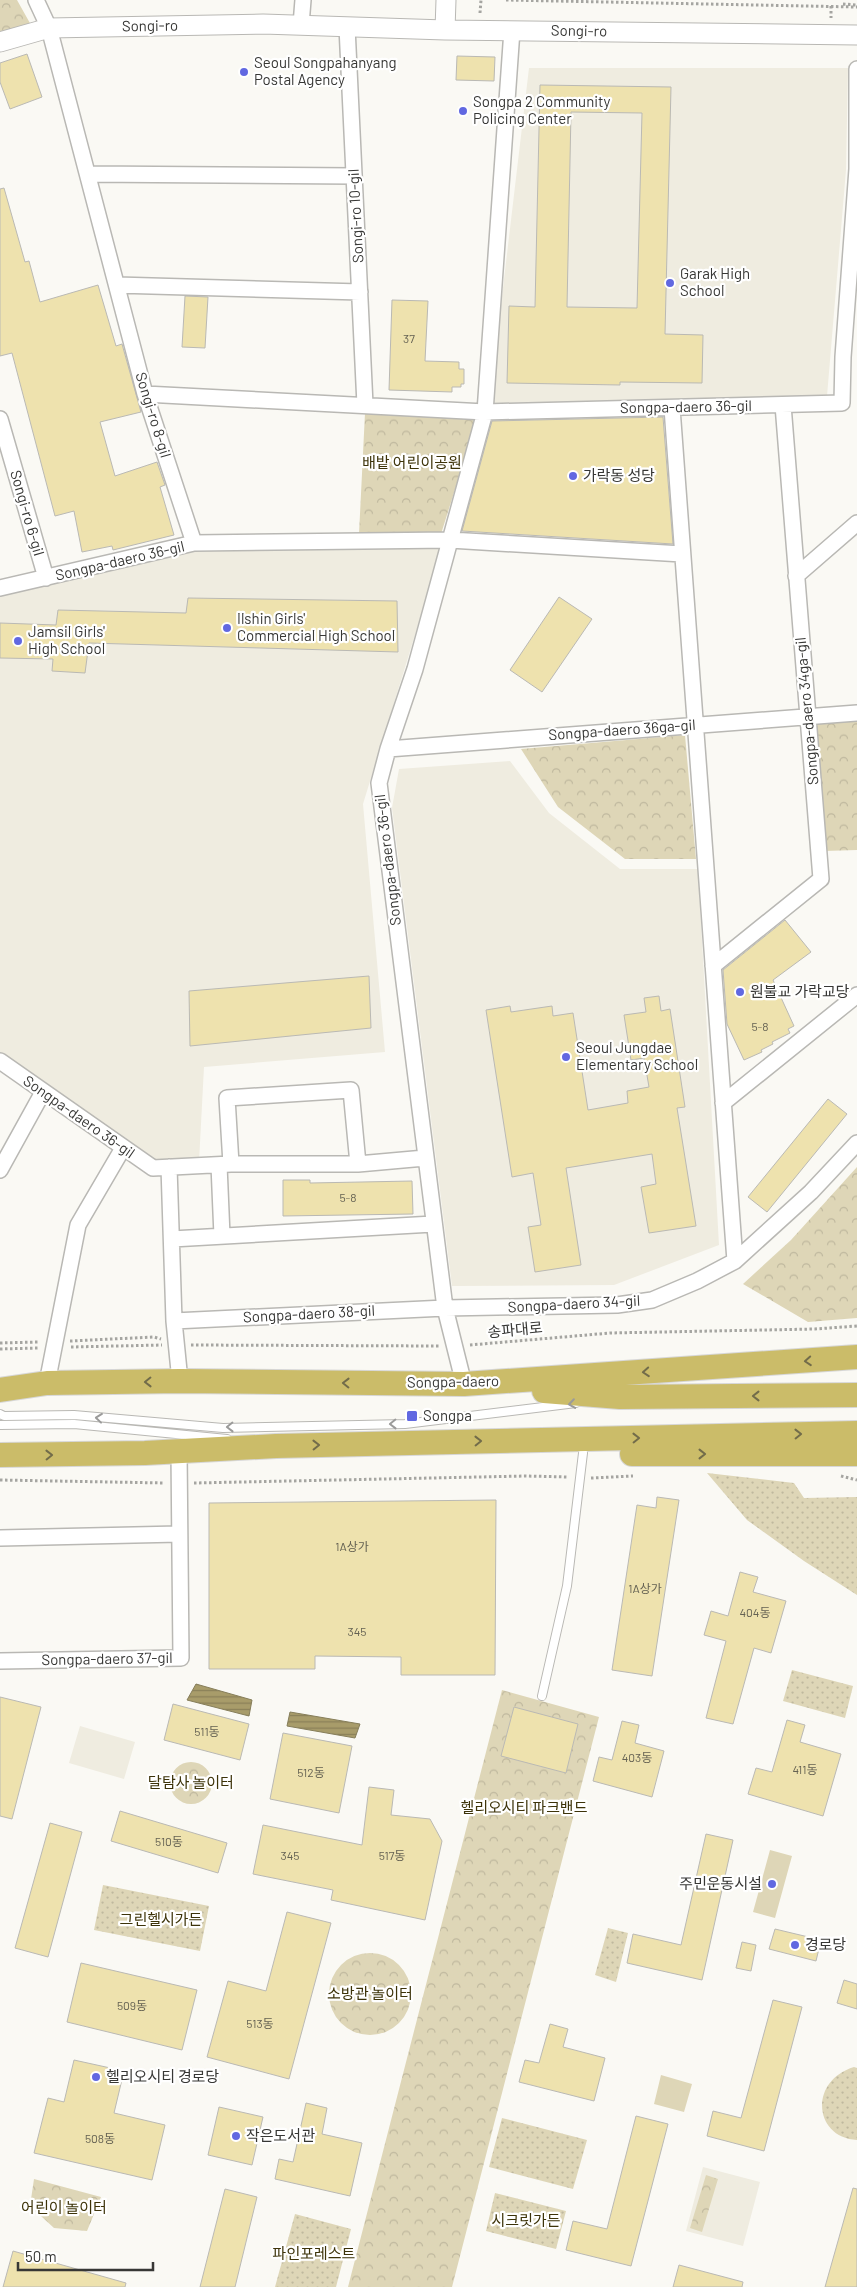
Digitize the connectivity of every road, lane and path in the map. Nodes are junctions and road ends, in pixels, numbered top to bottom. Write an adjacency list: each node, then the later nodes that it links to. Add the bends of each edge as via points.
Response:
1 (36, 0): 9 (street, Songi-ro 8-gil)
2 (304, 0): 7 (street)
3 (446, 0): 10 (street)
4 (506, 0): 6 (path)
5 (567, 0): 6 (path)
6 (857, 6)
7 (301, 25): 8 (street, Songi-ro); 9 (street, Songi-ro)
8 (347, 27): 10 (street, Songi-ro); 17 (street, Songi-ro 10-gil)
9 (50, 28): 13 (street, Songi-ro); 16 (street, Songi-ro 8-gil)
10 (445, 30): 11 (street, Songi-ro)
11 (512, 30): 12 (street, Songi-ro); 25 (street, Songpa-daero 36-gil)
12 (857, 35)
13 (0, 42)
14 (857, 68): 15 (street)
15 (857, 169): 20 (street)
16 (88, 174): 17 (street); 18 (street, Songi-ro 8-gil)
17 (354, 176): 19 (street, Songi-ro 10-gil)
18 (117, 285): 19 (street); 21 (street, Songi-ro 8-gil)
19 (360, 292): 23 (street, Songi-ro 10-gil)
20 (850, 358): 22 (street, Songpa-daero 36-gil, via 842,403)
21 (145, 394): 23 (street, Songpa-daero 36-gil); 29 (street, Songi-ro 8-gil)
22 (783, 405): 24 (street, Songpa-daero 36-gil); 31 (street, Songpa-daero 34ga-gil)
23 (365, 406): 25 (street, Songpa-daero 36-gil)
24 (672, 408): 25 (street, Songpa-daero 36-gil); 30 (street)
25 (485, 412): 28 (street, Songpa-daero 36-gil)
26 (0, 419): 32 (street, Songi-ro 6-gil)
27 (857, 523): 31 (street)
28 (450, 540): 29 (street, Songpa-daero 36-gil); 30 (street, Songpa-daero 36-gil); 37 (street, Songpa-daero 36-gil, via 415,668)
29 (194, 543): 32 (street, Songpa-daero 36-gil)
30 (682, 554): 36 (street)
31 (796, 576): 35 (street, Songpa-daero 34ga-gil)
32 (46, 578): 33 (street, Songpa-daero 36-gil)
33 (0, 588)
34 (857, 713): 35 (street, Songpa-daero 36ga-gil)
35 (808, 716): 36 (street, Songpa-daero 36ga-gil); 38 (street, Songpa-daero 34ga-gil, via 821,879)
36 (694, 725): 37 (street, Songpa-daero 36ga-gil); 38 (street)
37 (388, 749): 45 (street, Songpa-daero 36-gil, via 379,783)
38 (713, 966): 42 (street)
39 (857, 995): 42 (street)
40 (0, 1061): 41 (street, Songpa-daero 36-gil)
41 (43, 1092): 44 (street, Songpa-daero 36-gil); 49 (street)
42 (723, 1103): 53 (street)
43 (857, 1142): 53 (street, Songpa-daero 34-gil, via 811,1192)
44 (123, 1148): 48 (street, Songpa-daero 36-gil, via 153,1168); 59 (street, via 78,1225)
45 (425, 1158): 47 (street, Songpa-daero 36-gil); 50 (street, Songpa-daero 36-gil)
46 (225, 1164): 47 (street, Songpa-daero 36-gil); 47 (street, via 227,1098 351,1090); 48 (street, Songpa-daero 36-gil); 51 (street)
47 (358, 1164)
48 (169, 1167): 52 (street)
49 (0, 1170)
50 (433, 1224): 51 (street); 54 (street, Songpa-daero 36-gil)
51 (222, 1236): 52 (street)
52 (172, 1239): 55 (street)
53 (735, 1261): 54 (street, Songpa-daero 34-gil, via 652,1300 617,1305)
54 (445, 1308): 55 (street, Songpa-daero 38-gil); 60 (street, Songpa-daero 36-gil)
55 (174, 1321): 58 (street)
56 (857, 1326): 60 (path, 송파대로, via 610,1333)
57 (0, 1343): 59 (path)
58 (175, 1344): 59 (path); 59 (path, via 154,1337); 60 (path, 송파대로); 63 (street)
59 (55, 1345): 61 (path); 64 (street)
60 (454, 1346): 65 (street, Songpa-daero 36-gil)
61 (0, 1349)
62 (857, 1357): 65 (main road, Songpa-daero, one-way to 65)
63 (180, 1381): 64 (main road, Songpa-daero, one-way to 64); 65 (main road, Songpa-daero, one-way to 63)
64 (47, 1383): 66 (main road, Songpa-daero)
65 (464, 1384): 68 (main road)
66 (0, 1390)
67 (857, 1395): 68 (main road, one-way to 68)
68 (620, 1397): 69 (lane, one-way to 69, via 406,1424 223,1428 74,1415)
69 (0, 1414)
70 (0, 1426): 73 (lane, via 74,1424)
71 (857, 1433): 72 (main road, one-way to 71)
72 (535, 1440): 73 (main road, one-way to 72); 75 (main road)
73 (276, 1446): 74 (main road)
74 (179, 1451): 78 (main road, one-way to 74); 83 (street, Songpa-daero 37-gil)
75 (583, 1453): 76 (main road, one-way to 76); 81 (lane)
76 (795, 1454): 77 (main road); 79 (main road)
77 (857, 1454)
78 (0, 1455)
79 (857, 1467)
80 (635, 1476): 81 (path)
81 (581, 1478): 83 (path, via 526,1476); 87 (lane, via 567,1586)
82 (0, 1480): 83 (path)
83 (179, 1484): 84 (street, Songpa-daero 37-gil)
84 (179, 1534): 85 (street); 86 (street, Songpa-daero 37-gil, via 180,1658)
85 (0, 1538)
86 (0, 1661)
87 (542, 1696)

